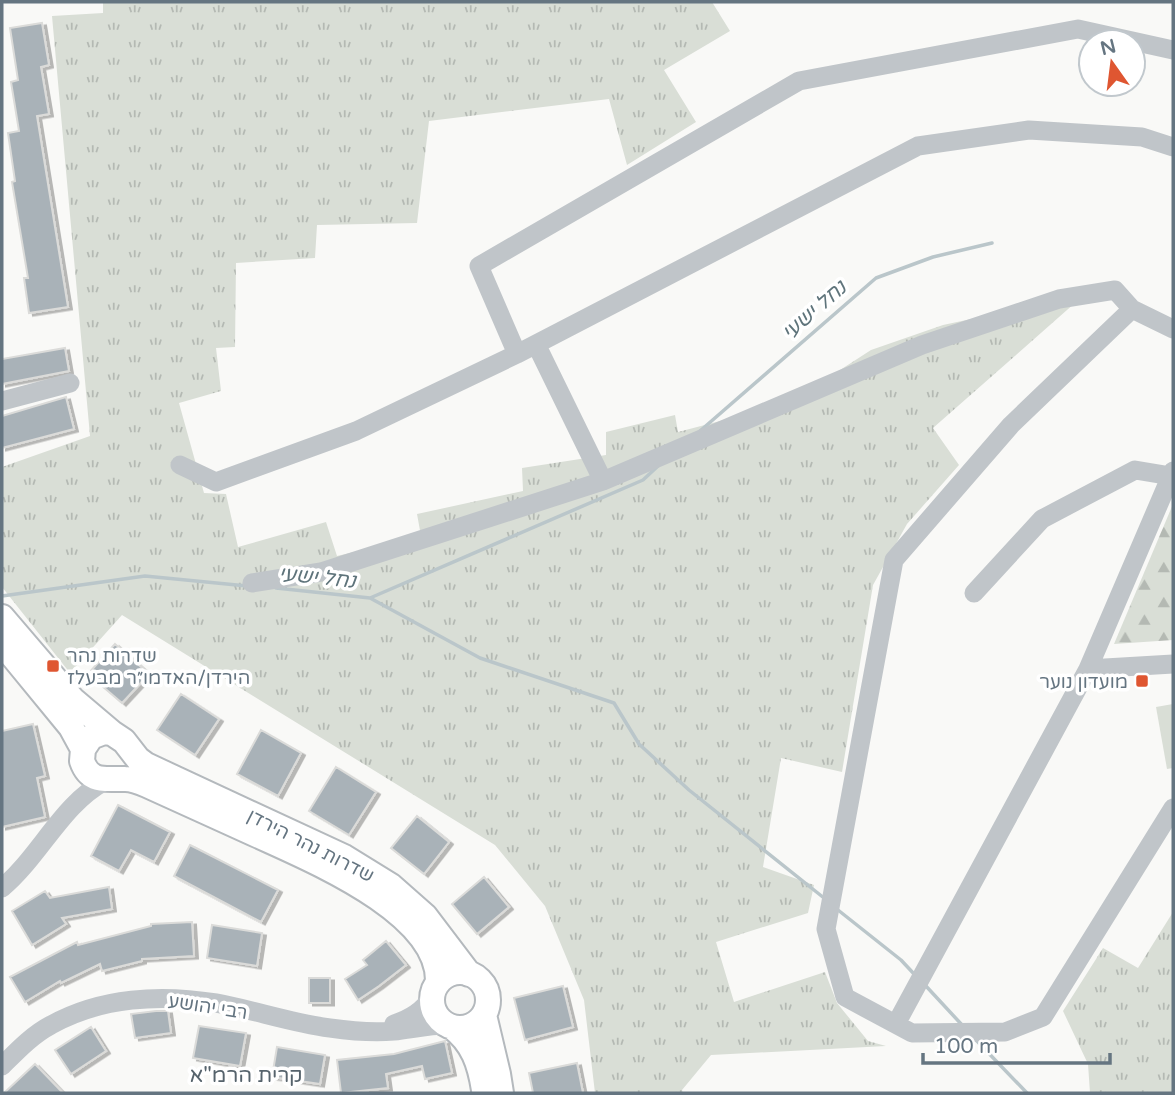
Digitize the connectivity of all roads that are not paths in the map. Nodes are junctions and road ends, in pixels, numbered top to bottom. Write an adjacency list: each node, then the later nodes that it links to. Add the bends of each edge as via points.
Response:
1 (1173, 50): 6 (street, via 1077,29 799,81 479,266)
2 (1173, 147): 5 (street, via 1142,137 1029,130 918,145)
3 (1132, 309): 4 (street); 11 (street, via 1115,290 1059,299 922,345); 27 (street, via 1010,425 894,560 826,929 845,997)
4 (1173, 329)
5 (536, 344): 6 (street); 11 (street)
6 (517, 354): 9 (street, via 356,431 216,482)
7 (70, 383): 8 (street)
8 (2, 401)
9 (180, 465)
10 (1172, 473): 13 (street, via 1135,470 1042,519); 17 (street)
11 (603, 481): 12 (street, via 321,572)
12 (252, 583)
13 (974, 593)
14 (2, 617): 18 (main road, שדרות נהר הירדן, via 73,701)
15 (4, 646): 19 (main road, via 71,727)
16 (1173, 664): 17 (street)
17 (1088, 669): 27 (street)
18 (120, 740): 19 (main road, via 97,734 91,737); 20 (main road, via 130,755 126,770); 24 (main road, שדרות נהר הירדן, via 146,765 344,857 391,886 431,922)
19 (83, 758): 20 (main road, via 93,777); 22 (street, via 72,802)
20 (109, 780): 22 (street, via 80,797); 25 (main road, שדרות נהר הירדן, via 147,785 362,888 423,939 434,958)
21 (1173, 808): 27 (street, via 1043,1017 1006,1032 912,1033)
22 (62, 819): 23 (street)
23 (2, 888)
24 (469, 974): 25 (main road, via 452,974); 26 (main road, via 486,991)
25 (435, 990): 28 (main road, via 435,1013); 29 (street, רבי יהושע, via 426,1007 402,1022)
26 (484, 1015): 28 (main road, via 470,1026); 32 (main road)
27 (896, 1024)
28 (449, 1026): 29 (street, רבי יהושע); 31 (main road, via 472,1048)
29 (348, 1030): 30 (street, רבי יהושע, via 219,1004 137,998 50,1026)
30 (2, 1066)
31 (484, 1093)
32 (501, 1093)

